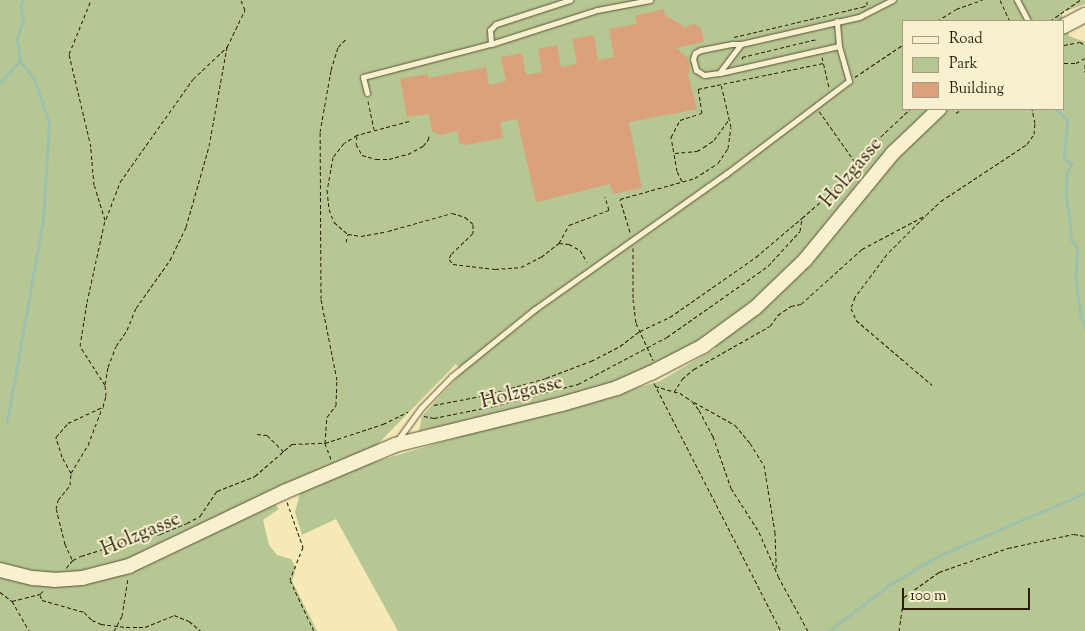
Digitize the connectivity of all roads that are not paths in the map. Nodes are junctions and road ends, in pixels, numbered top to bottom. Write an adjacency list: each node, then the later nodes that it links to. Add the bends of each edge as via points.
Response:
1 (570, 0): 9 (lane, via 496,24 490,30)
2 (650, 0): 9 (lane, via 597,10)
3 (893, 0): 7 (lane, via 859,17)
4 (1018, 0): 6 (lane)
5 (1085, 15): 8 (street)
6 (1028, 20)
7 (838, 21): 10 (lane); 11 (lane)
8 (1065, 25)
9 (491, 44): 13 (lane, via 363,77)
10 (742, 44): 12 (lane); 12 (lane, via 695,53 693,59 699,74)
11 (839, 46): 12 (lane); 15 (lane, via 849,81 726,174 534,309 451,376 416,414)
12 (720, 73)
13 (367, 93)
14 (938, 110): 15 (street, Holzgasse, via 893,153 805,260 755,308 703,346 617,388)
15 (395, 445): 16 (street, Holzgasse, via 284,492 129,566 82,578 33,578)
16 (0, 570)

